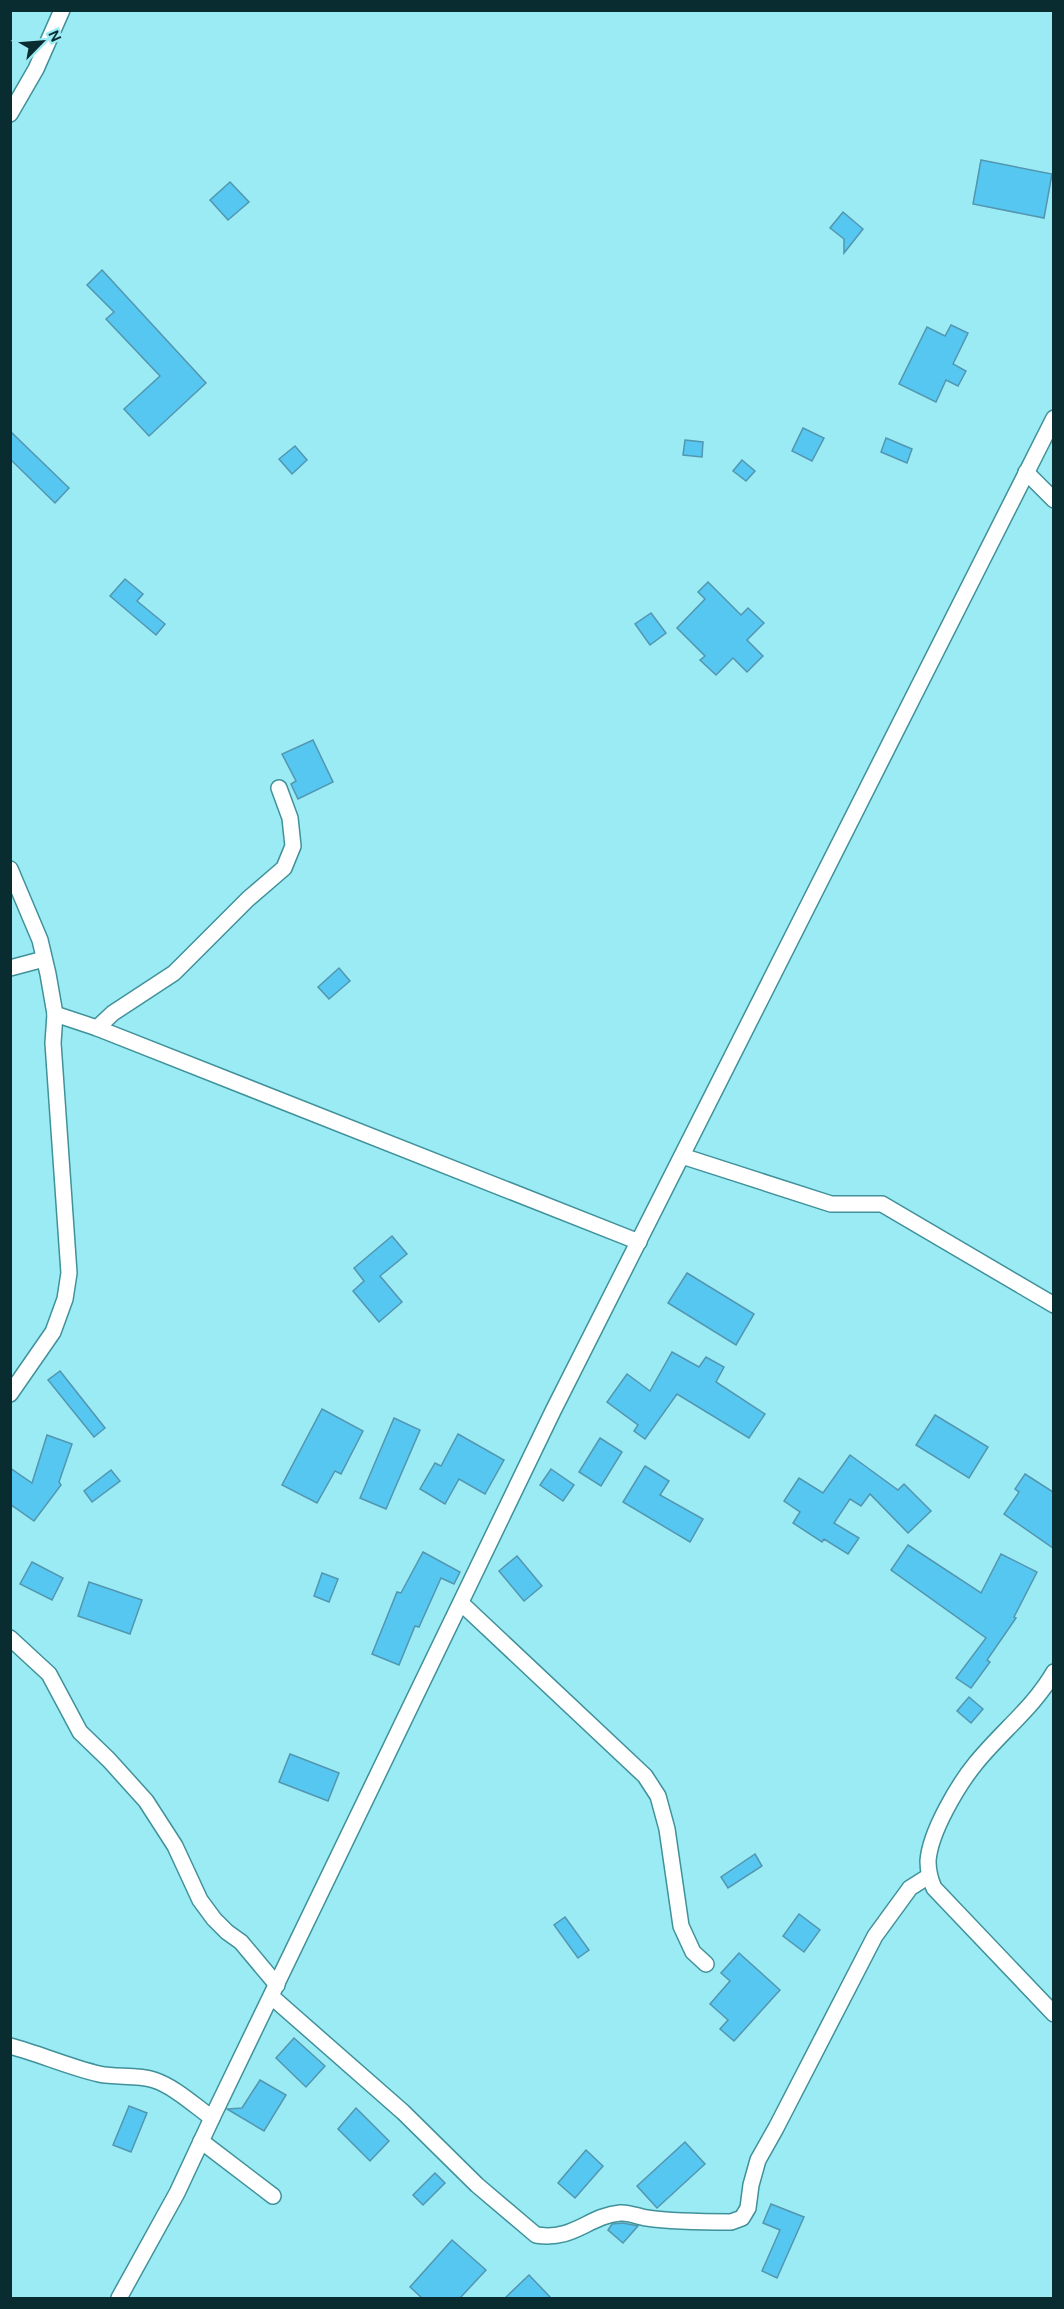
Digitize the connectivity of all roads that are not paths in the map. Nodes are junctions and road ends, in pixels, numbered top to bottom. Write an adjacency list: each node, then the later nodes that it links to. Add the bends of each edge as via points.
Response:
1 (62, 10): 2 (street, via 36,69)
2 (10, 114)
3 (1053, 418): 4 (street)
4 (1026, 472): 5 (street); 12 (street)
5 (1053, 500)
6 (279, 789): 11 (street, via 290,819 293,846 284,868 174,973 121,1006)
7 (10, 869): 8 (street)
8 (44, 958): 9 (street); 10 (street)
9 (10, 968)
10 (55, 1014): 11 (street); 15 (street, via 53,1043 69,1273 53,1332)
11 (97, 1028): 13 (street)
12 (682, 1156): 13 (street); 14 (street, via 831,1204 882,1204)
13 (639, 1242): 16 (street)
14 (1053, 1305)
15 (10, 1394)
16 (461, 1603): 20 (street, via 645,1776 658,1796 667,1829 681,1926 693,1952); 21 (street)
17 (10, 1638): 21 (street, via 49,1674 80,1732 146,1801 175,1846 200,1900 214,1919 241,1942)
18 (1053, 1672): 19 (street, via 1042,1692 975,1764 958,1791 936,1831 928,1860)
19 (929, 1876): 21 (street, via 910,1888 875,1936 758,2160 748,2208 742,2218 731,2222 645,2218 622,2213 596,2220 574,2232 536,2235 477,2185); 22 (street, via 934,1888)
20 (706, 1964)
21 (274, 1991): 24 (street)
22 (1053, 2014)
23 (10, 2046): 24 (street, via 103,2075 154,2080)
24 (212, 2118): 25 (street)
25 (201, 2141): 26 (street); 27 (street)
26 (273, 2196)
27 (119, 2298)

